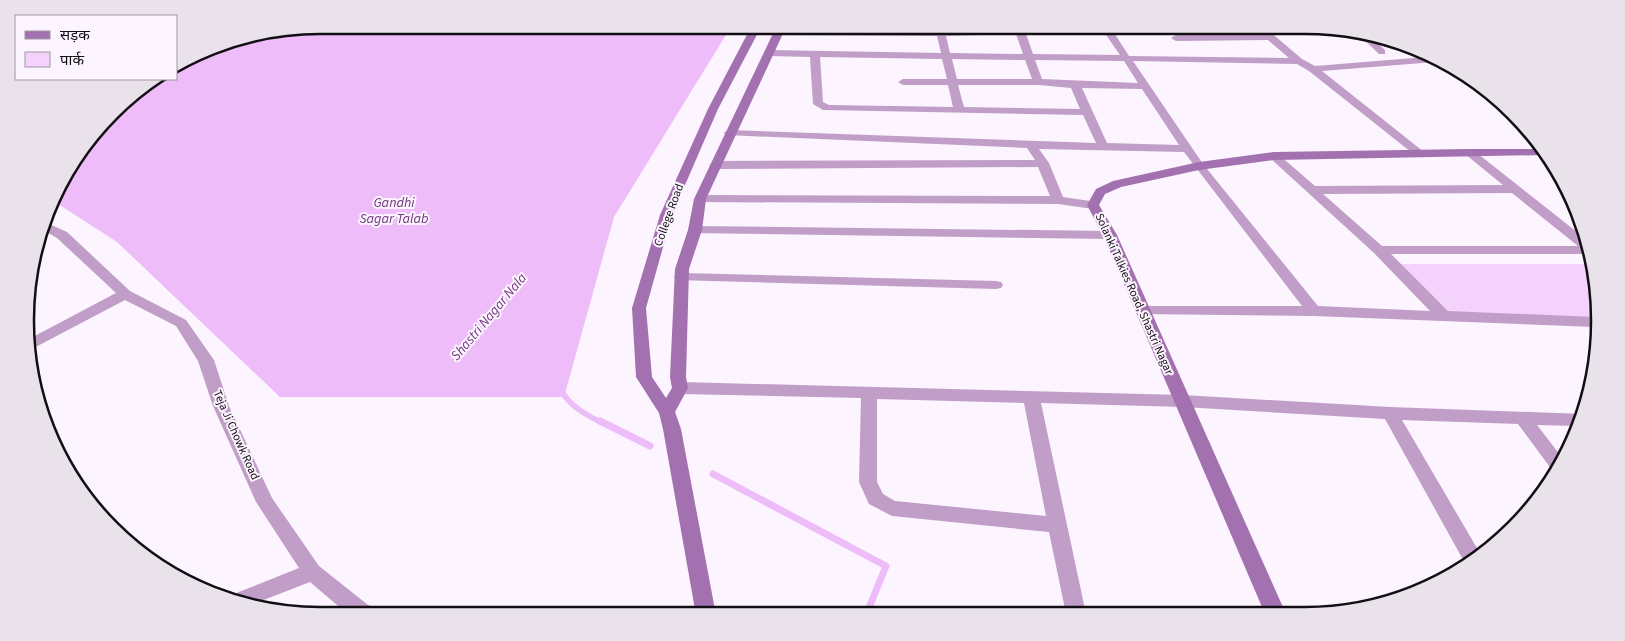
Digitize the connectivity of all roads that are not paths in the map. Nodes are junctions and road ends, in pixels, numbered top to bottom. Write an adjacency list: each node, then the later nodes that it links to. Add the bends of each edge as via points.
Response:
1 (752, 34): 60 (main road, College Road, via 713,109 666,215 639,308 644,377)
2 (777, 34): 11 (main road, College Road)
3 (941, 34): 14 (street)
4 (1021, 34): 13 (street)
5 (1111, 34): 15 (street)
6 (1266, 34): 7 (street)
7 (1270, 37): 8 (street); 17 (street)
8 (1176, 38)
9 (1371, 42): 10 (street)
10 (1382, 52)
11 (769, 53): 12 (street); 26 (main road, College Road)
12 (815, 54): 14 (street); 24 (street, via 819,106)
13 (1028, 56): 14 (street); 15 (street); 21 (street)
14 (946, 57): 20 (street)
15 (1127, 58): 17 (street); 23 (street)
16 (1425, 60): 18 (street)
17 (1299, 61): 18 (street)
18 (1313, 69): 32 (street)
19 (903, 82): 20 (street)
20 (952, 82): 21 (street); 24 (street)
21 (1039, 82): 22 (street)
22 (1075, 85): 23 (street); 25 (street)
23 (1146, 86): 29 (street)
24 (959, 110): 25 (street)
25 (1087, 112): 28 (street)
26 (730, 132): 27 (street); 35 (main road, College Road)
27 (1031, 145): 28 (street); 34 (street)
28 (1103, 147): 29 (street)
29 (1188, 149): 36 (street)
30 (1468, 152): 31 (main road, Solanki Talkies Road, Shastri Nagar); 32 (main road, Solanki Talkies Road, Shastri Nagar); 37 (street)
31 (1536, 152)
32 (1420, 154): 33 (main road, Solanki Talkies Road, Shastri Nagar)
33 (1274, 156): 36 (main road, Solanki Talkies Road, Shastri Nagar); 38 (street)
34 (1043, 163): 35 (street); 40 (street)
35 (715, 164): 39 (main road, College Road)
36 (1199, 166): 41 (main road, Solanki Talkies Road, Shastri Nagar, via 1117,184 1100,192); 52 (street)
37 (1514, 189): 38 (street); 45 (street)
38 (1311, 190): 46 (street)
39 (700, 199): 40 (street); 43 (main road, College Road)
40 (1058, 200): 41 (street)
41 (1094, 205): 44 (main road, Solanki Talkies Road, Shastri Nagar)
42 (49, 228): 50 (street, Teja Ji Chowk Road, via 62,235)
43 (695, 230): 44 (street); 48 (main road, College Road)
44 (1110, 236): 51 (main road, Solanki Talkies Road, Shastri Nagar)
45 (1580, 241)
46 (1379, 250): 47 (street); 53 (street)
47 (1582, 250)
48 (681, 277): 49 (street); 56 (main road, College Road)
49 (996, 285)
50 (125, 294): 55 (street); 67 (street, Teja Ji Chowk Road, via 181,323 206,360 221,406 265,502)
51 (1143, 311): 52 (street); 59 (main road, Solanki Talkies Road, Shastri Nagar)
52 (1314, 311): 53 (street)
53 (1444, 316): 54 (street)
54 (1591, 322)
55 (34, 343)
56 (680, 388): 57 (street); 60 (main road)
57 (869, 392): 58 (street); 65 (street, via 868,482 876,499 892,508)
58 (1030, 396): 59 (street); 65 (street)
59 (1182, 401): 61 (street); 72 (main road, Solanki Talkies Road, Shastri Nagar)
60 (667, 412): 70 (main road, College Road)
61 (1390, 413): 62 (street); 66 (street)
62 (1522, 417): 63 (street); 64 (street)
63 (1573, 420)
64 (1554, 461)
65 (1058, 525): 71 (street)
66 (1470, 555)
67 (312, 572): 68 (street); 69 (street, Teja Ji Chowk Road)
68 (248, 597)
69 (355, 607)
70 (705, 607)
71 (1075, 607)
72 (1273, 607)

